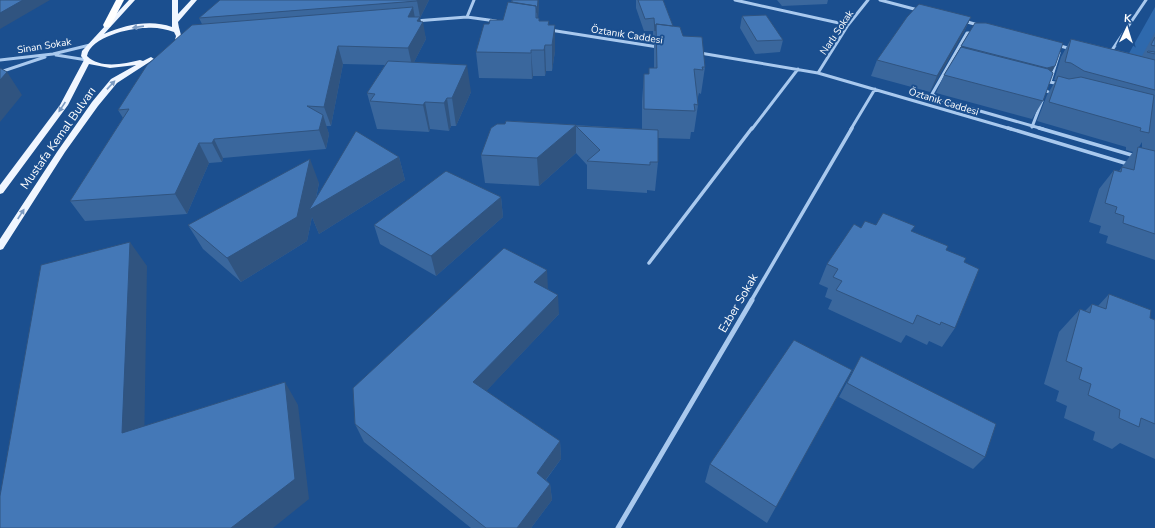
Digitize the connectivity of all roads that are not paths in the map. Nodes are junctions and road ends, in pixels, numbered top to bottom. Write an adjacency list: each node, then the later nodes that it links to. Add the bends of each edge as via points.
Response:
1 (120, 0): 16 (highway)
2 (132, 0): 16 (main road)
3 (175, 0): 12 (main road)
4 (194, 0): 12 (main road)
5 (474, 0): 11 (street)
6 (735, 0): 17 (street)
7 (868, 0): 17 (street, Narlı Sokak)
8 (880, 0): 10 (street)
9 (1146, 0): 32 (street)
10 (925, 12)
11 (467, 16): 14 (street); 15 (street)
12 (174, 21): 20 (main road)
13 (963, 21): 18 (street)
14 (412, 22)
15 (498, 22)
16 (107, 25): 23 (main road)
17 (848, 25): 39 (street, Narlı Sokak)
18 (985, 27)
19 (545, 29): 24 (street, Öztanık Caddesi)
20 (176, 31): 23 (main road, one-way to 23, via 157,26 127,28 99,38); 31 (main road, Mustafa Kemal Bulvarı, via 181,41)
21 (980, 33): 35 (street, via 967,33)
22 (1053, 44): 25 (street)
23 (90, 45): 29 (street, Sinan Sokak); 34 (main road, Mustafa Kemal Bulvarı, via 85,51 84,56)
24 (664, 48)
25 (1076, 50)
26 (1052, 51): 28 (street)
27 (695, 52): 37 (street, Öztanık Caddesi)
28 (1060, 53): 30 (street); 40 (street)
29 (53, 54): 33 (street, Sinan Sokak); 34 (street); 38 (street)
30 (1067, 55)
31 (158, 56): 34 (main road, via 120,66 94,64); 51 (main road, Mustafa Kemal Bulvarı, one-way to 31, via 61,152 114,81)
32 (1106, 58)
33 (0, 60)
34 (87, 60): 50 (main road, Mustafa Kemal Bulvarı, one-way to 50, via 64,105)
35 (951, 61): 36 (street); 47 (street, via 932,94 938,99)
36 (959, 63)
37 (798, 68): 39 (street, Öztanık Caddesi); 52 (street)
38 (0, 72)
39 (818, 73): 43 (street, Öztanık Caddesi)
40 (1050, 82): 42 (street); 45 (street, via 1064,86)
41 (1033, 83): 42 (street)
42 (1040, 85): 44 (street)
43 (875, 88): 49 (street, Öztanık Caddesi); 53 (street, Ezber Sokak)
44 (1045, 91): 45 (street, via 1060,95); 47 (street)
45 (1068, 92): 46 (street)
46 (1076, 94)
47 (1032, 127): 48 (street, via 1137,157)
48 (1138, 149)
49 (1133, 166)
50 (0, 190)
51 (0, 247)
52 (649, 263)
53 (618, 528)

